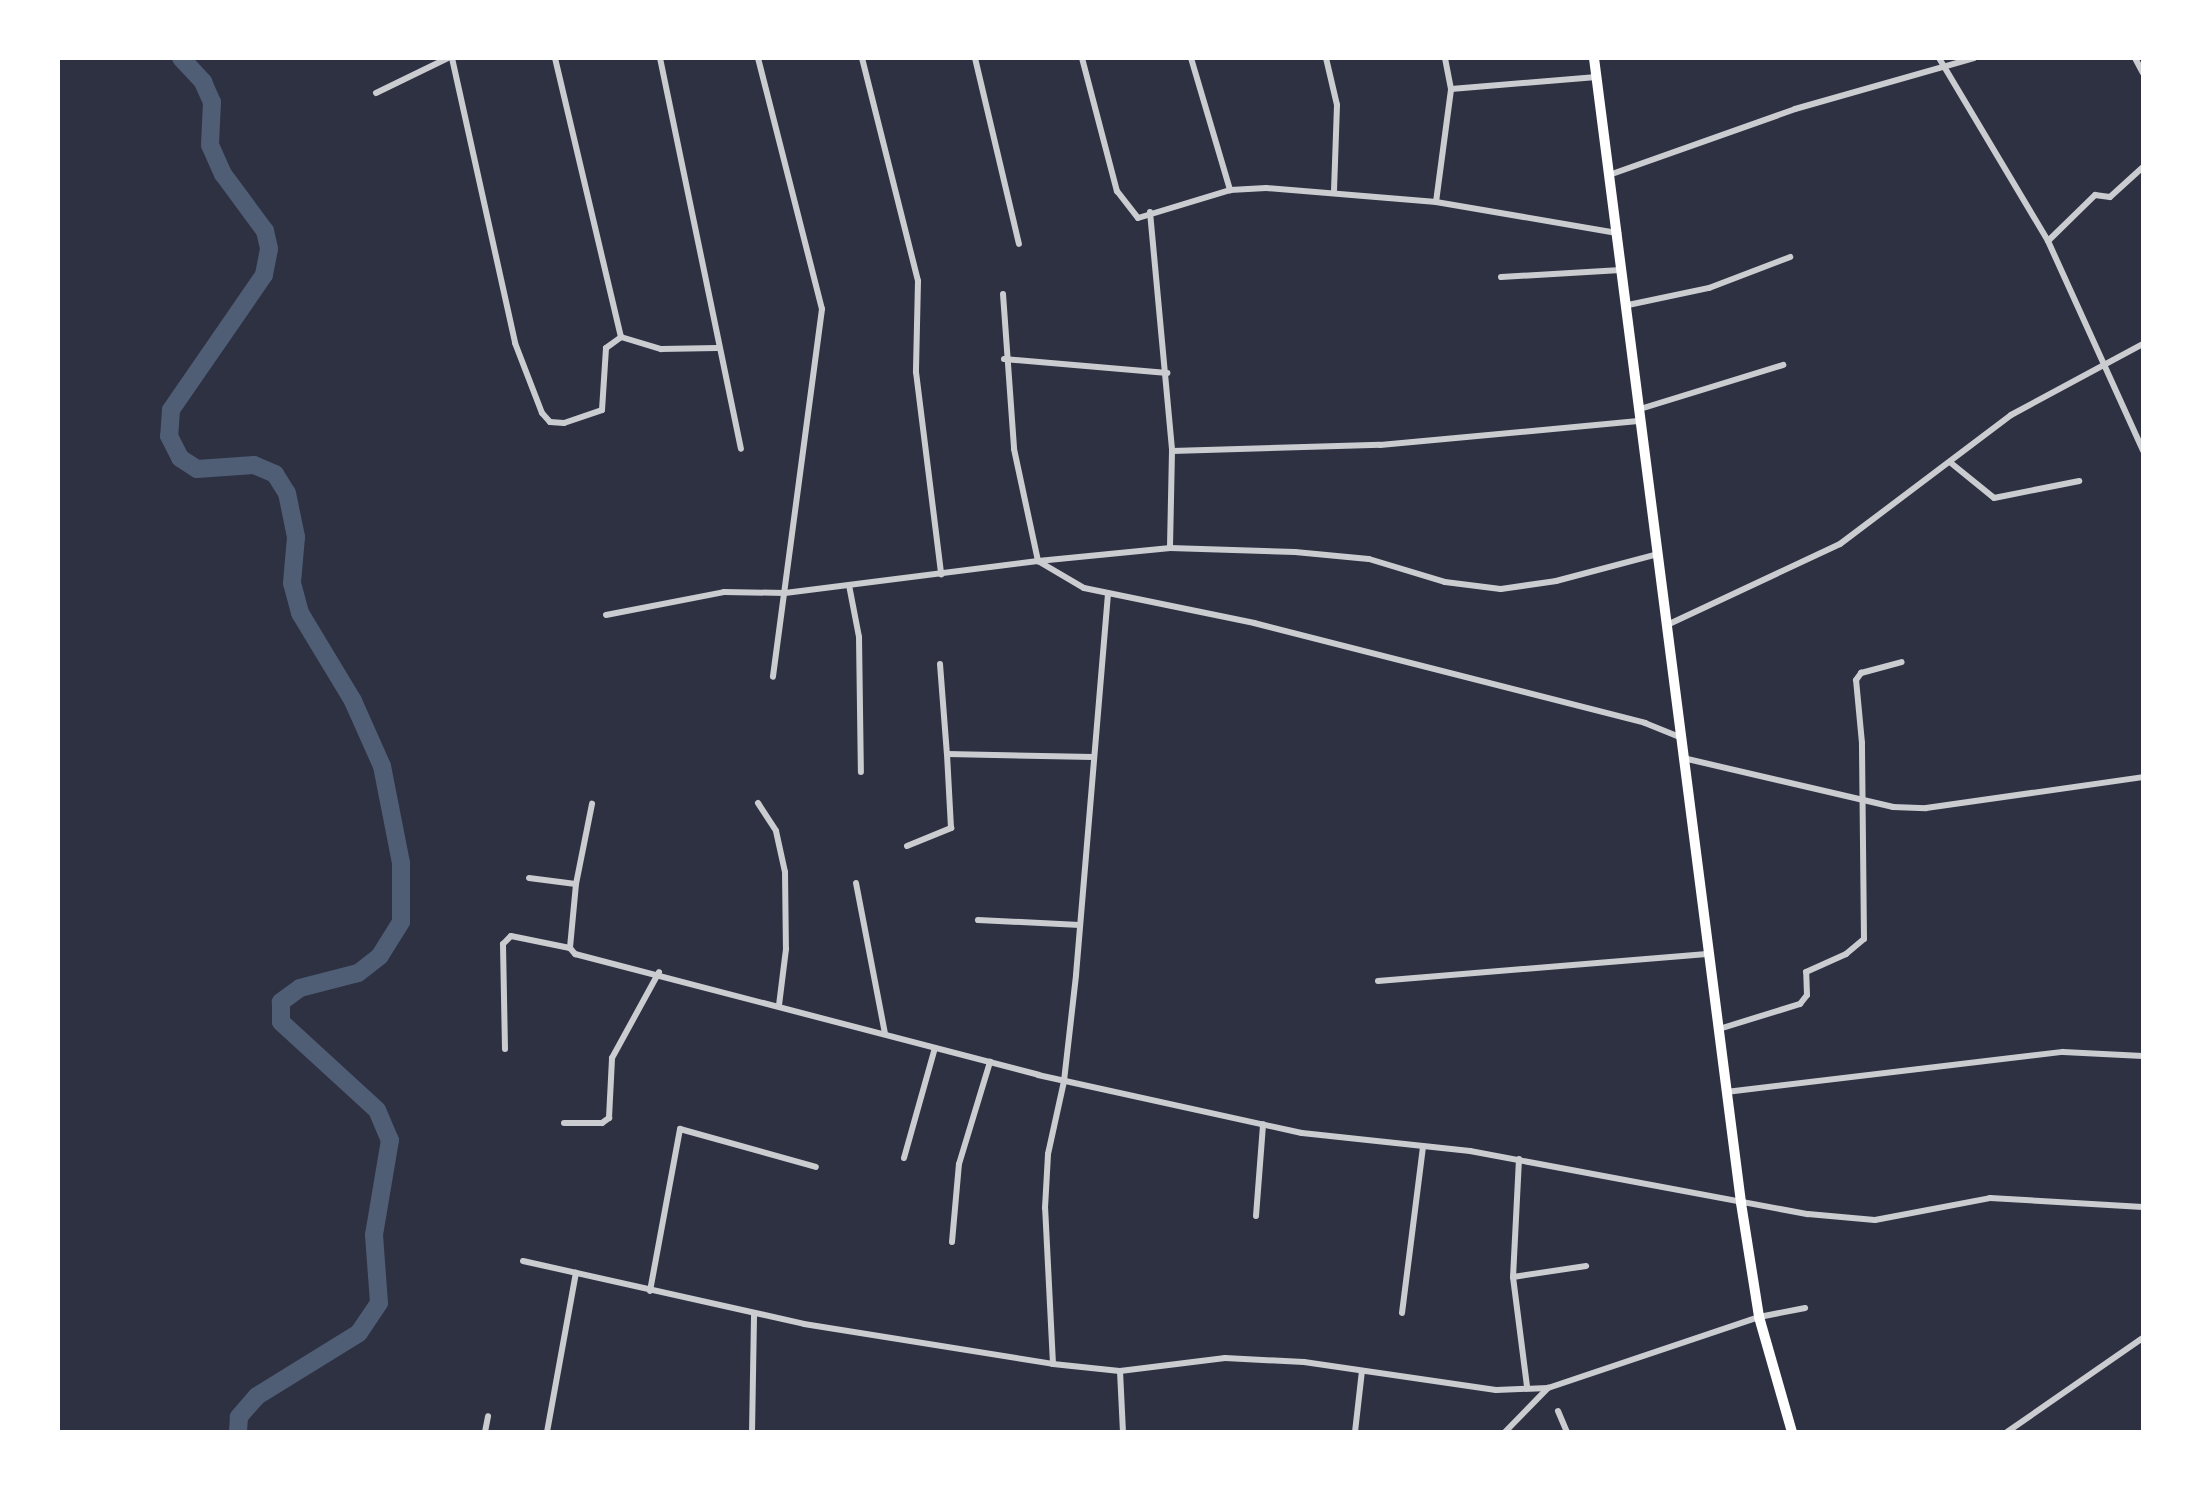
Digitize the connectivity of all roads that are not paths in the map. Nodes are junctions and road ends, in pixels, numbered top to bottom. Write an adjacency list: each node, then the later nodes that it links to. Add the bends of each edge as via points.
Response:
1 (450, 58): 19 (street); 34 (street, via 515,343 550,422 564,423 602,410 606,348)
2 (555, 58): 34 (street)
3 (660, 58): 36 (street)
4 (758, 58): 53 (street, via 822,309)
5 (862, 58): 51 (street, via 918,281 916,372)
6 (975, 58): 28 (street)
7 (1082, 58): 25 (street, via 1117,191 1138,218)
8 (1191, 58): 22 (street)
9 (1326, 58): 23 (street, via 1337,105)
10 (1445, 58): 18 (street)
11 (1594, 58): 17 (main road)
12 (1939, 58): 15 (street)
13 (1974, 58): 15 (street)
14 (2135, 58): 16 (street)
15 (1942, 68): 21 (street, via 1795,109); 27 (street)
16 (2143, 73)
17 (1597, 77): 18 (street); 21 (main road)
18 (1451, 89): 24 (street)
19 (376, 93)
20 (2143, 167): 27 (street, via 2110,197 2095,195)
21 (1609, 175): 26 (main road)
22 (1230, 190): 23 (street); 25 (street)
23 (1334, 190): 24 (street)
24 (1436, 202): 26 (street)
25 (1150, 212): 40 (street)
26 (1618, 233): 30 (main road)
27 (2048, 241): 38 (street)
28 (1019, 244)
29 (1790, 257): 33 (street, via 1709,288)
30 (1623, 270): 31 (street); 33 (main road)
31 (1501, 277)
32 (1003, 294): 37 (street)
33 (1628, 305): 41 (main road)
34 (621, 337): 36 (street, via 661,349)
35 (2143, 344): 38 (street)
36 (717, 348): 43 (street)
37 (1004, 359): 40 (street); 50 (street, via 1014,449)
38 (2103, 364): 44 (street); 46 (street, via 2011,415)
39 (1783, 365): 41 (street)
40 (1167, 373): 45 (street)
41 (1640, 409): 42 (main road)
42 (1641, 421): 45 (street, via 1380,445); 49 (main road)
43 (741, 449)
44 (2143, 450)
45 (1172, 451): 48 (street)
46 (1951, 463): 47 (street, via 1994,498); 56 (street, via 1840,544)
47 (2079, 481)
48 (1170, 548): 49 (street, via 1369,559 1445,582 1501,589 1556,581); 50 (street)
49 (1658, 554): 56 (main road)
50 (1038, 561): 51 (street); 54 (street, via 1065,581)
51 (941, 574): 52 (street)
52 (849, 585): 53 (street); 64 (street, via 859,637)
53 (785, 593): 55 (street, via 724,592); 59 (street)
54 (1108, 593): 60 (street, via 1285,630 1645,723); 62 (street)
55 (606, 615)
56 (1667, 625): 60 (main road)
57 (1902, 662): 68 (street, via 1861,673 1856,680)
58 (940, 664): 61 (street)
59 (773, 677)
60 (1680, 737): 63 (main road)
61 (947, 754): 62 (street); 69 (street, via 951,828)
62 (1093, 757): 74 (street)
63 (1682, 758): 68 (street); 76 (main road)
64 (861, 772)
65 (2143, 777): 68 (street, via 1926,808)
66 (758, 803): 79 (street, via 776,831 785,872 786,949)
67 (592, 804): 72 (street)
68 (1862, 804): 80 (street, via 1864,939 1846,954 1806,972 1807,995 1800,1004)
69 (907, 846)
70 (529, 878): 72 (street)
71 (856, 883): 81 (street)
72 (576, 884): 75 (street)
73 (978, 920): 74 (street)
74 (1080, 925): 86 (street)
75 (570, 948): 77 (street, via 575,954); 83 (street, via 511,936 503,944)
76 (1707, 954): 78 (street); 80 (main road)
77 (659, 972): 79 (street); 88 (street, via 612,1058 609,1118 602,1123)
78 (1378, 981)
79 (779, 1005): 81 (street)
80 (1717, 1030): 87 (main road)
81 (885, 1033): 82 (street)
82 (935, 1048): 85 (street); 91 (street)
83 (505, 1049)
84 (2143, 1056): 87 (street, via 2063,1052)
85 (990, 1062): 86 (street); 97 (street, via 959,1164)
86 (1064, 1081): 89 (street); 108 (street, via 1048,1154 1045,1208)
87 (1726, 1092): 94 (main road)
88 (564, 1123)
89 (1263, 1124): 90 (street); 96 (street)
90 (1423, 1146): 92 (street); 105 (street)
91 (904, 1158)
92 (1519, 1159): 94 (street); 101 (street)
93 (816, 1167): 102 (street, via 680,1129)
94 (1741, 1203): 95 (street, via 1875,1220 1990,1198); 106 (main road)
95 (2143, 1207)
96 (1256, 1216)
97 (952, 1242)
98 (523, 1261): 100 (street)
99 (1586, 1266): 101 (street)
100 (576, 1273): 102 (street); 116 (street)
101 (1513, 1277): 111 (street)
102 (650, 1291): 104 (street)
103 (1805, 1308): 106 (street)
104 (754, 1313): 108 (street); 117 (street)
105 (1402, 1313)
106 (1759, 1317): 112 (street); 122 (main road)
107 (2143, 1338): 123 (street)
108 (1053, 1364): 109 (street)
109 (1120, 1371): 110 (street, via 1225,1358); 118 (street)
110 (1362, 1371): 111 (street, via 1482,1389); 119 (street)
111 (1527, 1387): 112 (street)
112 (1548, 1388): 120 (street)
113 (1558, 1411): 121 (street)
114 (488, 1416): 115 (street)
115 (485, 1432)
116 (547, 1432)
117 (752, 1432)
118 (1123, 1432)
119 (1355, 1432)
120 (1505, 1432)
121 (1567, 1432)
122 (1792, 1432)
123 (2007, 1432)

